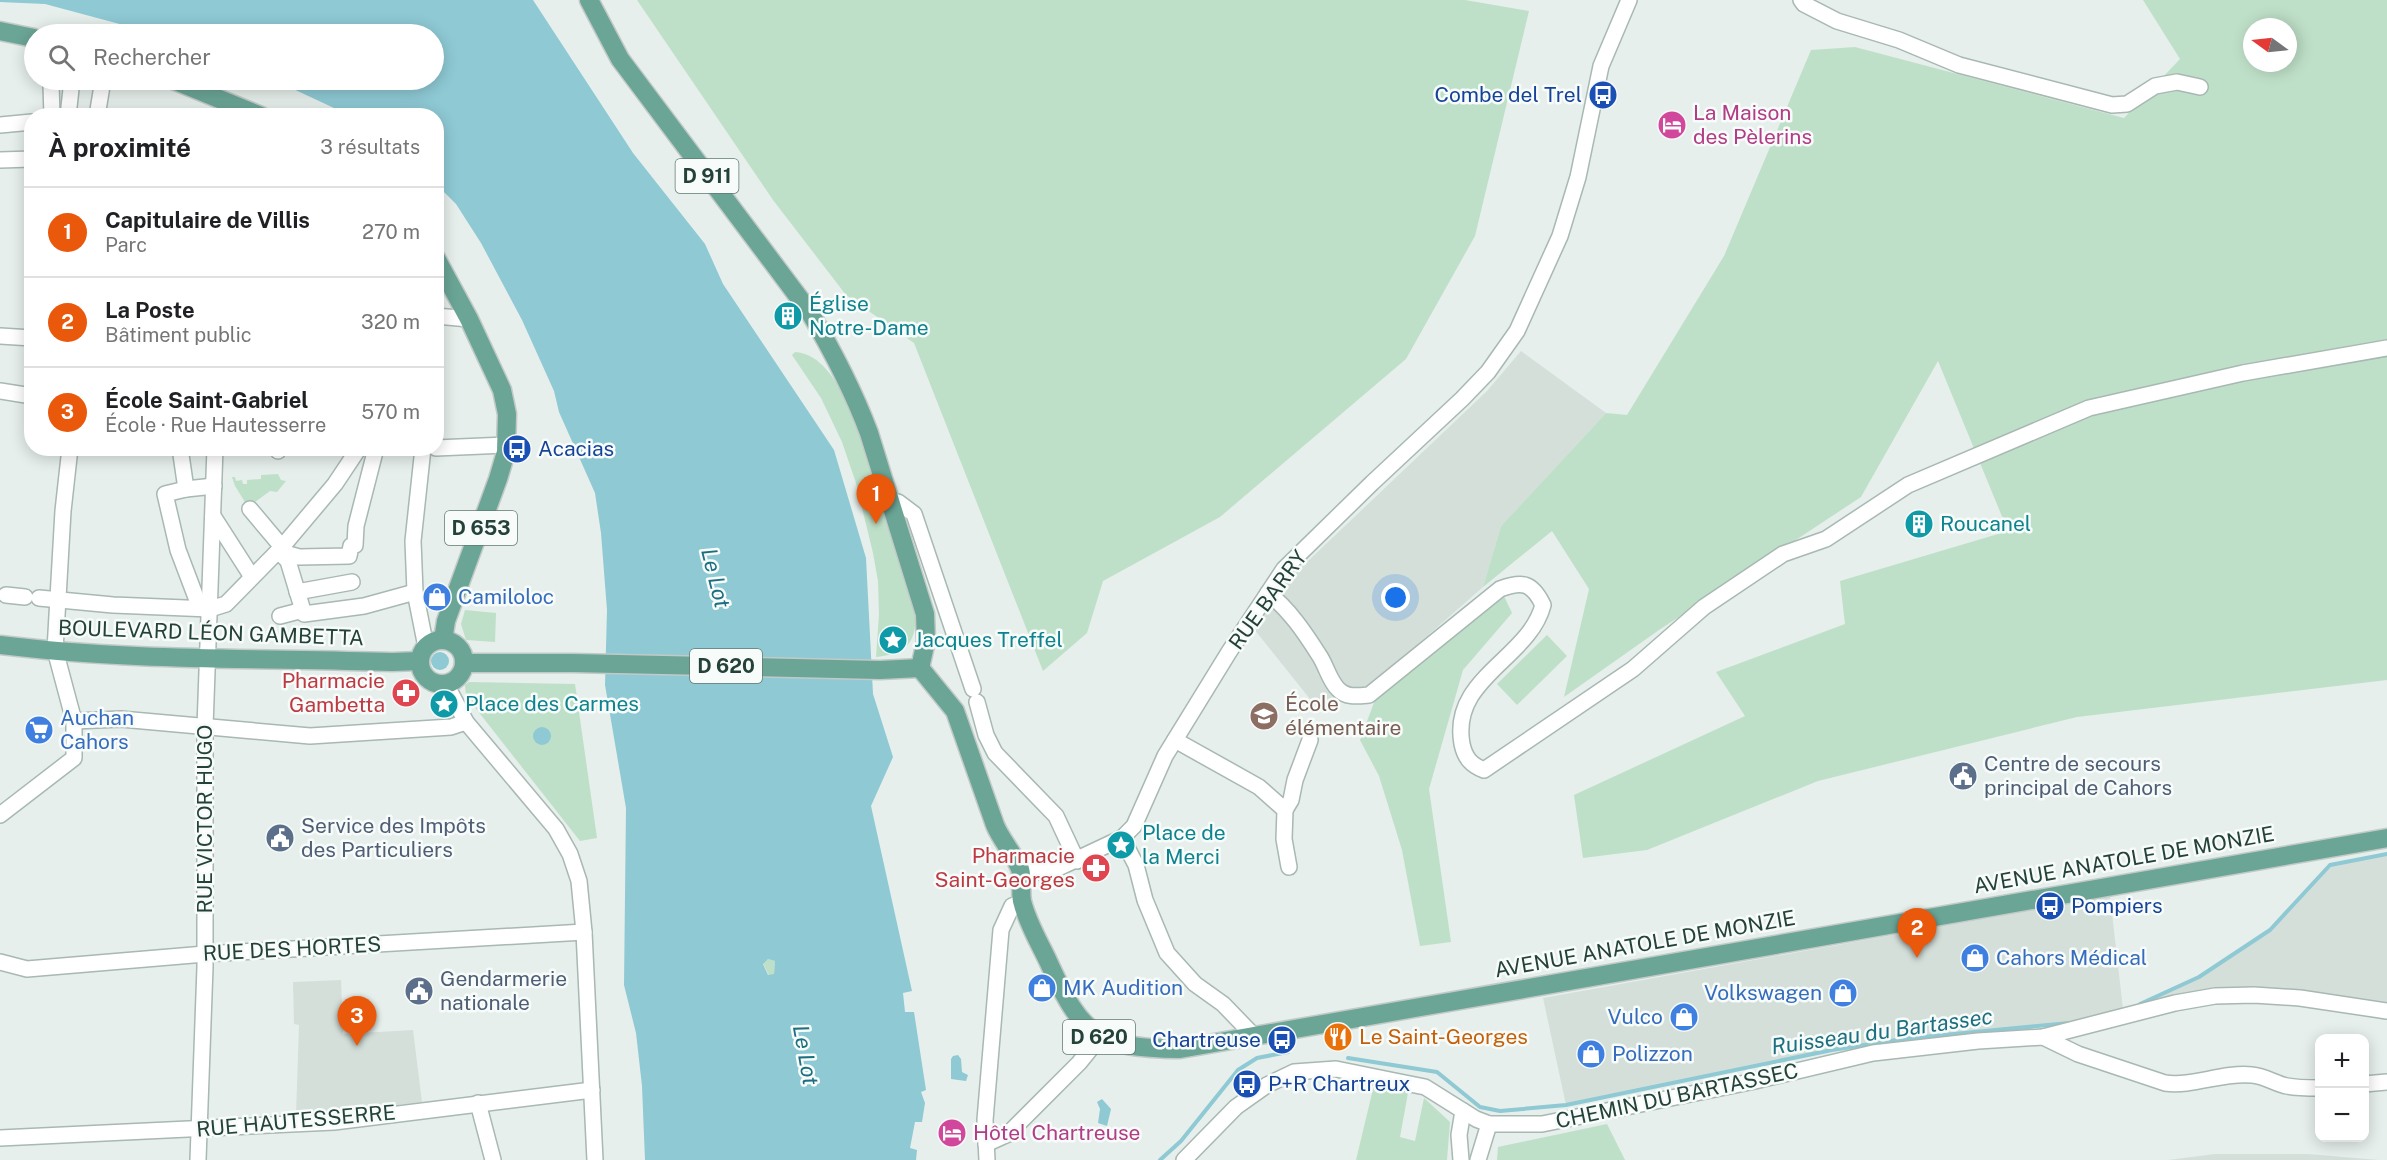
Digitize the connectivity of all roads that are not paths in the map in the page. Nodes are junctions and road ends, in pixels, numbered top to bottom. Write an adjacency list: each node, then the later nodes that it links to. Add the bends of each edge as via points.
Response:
1 (589, 0): 37 (main road, D 911, via 620,58 809,310 858,404)
2 (1629, 0): 45 (street, RUE BARRY, via 1601,66 1578,177 1560,236 1517,331 1488,372 1311,541)
3 (1801, 0): 6 (street, via 1837,21 1899,40 1959,65 2112,105 2127,104 2155,86 2177,82)
4 (0, 31): 5 (main road)
5 (24, 36)
6 (2200, 87)
7 (51, 90): 12 (street)
8 (71, 90): 13 (street)
9 (101, 90): 14 (street)
10 (192, 90): 11 (main road)
11 (223, 107)
12 (51, 108)
13 (69, 108)
14 (98, 108)
15 (1, 121): 16 (street)
16 (24, 122)
17 (24, 159): 18 (street)
18 (0, 160)
19 (444, 273): 21 (main road, D 653)
20 (444, 317): 21 (street)
21 (469, 319): 27 (main road, D 653, via 502,390 507,414)
22 (0, 336): 23 (street)
23 (24, 338)
24 (2387, 348): 45 (street, via 2243,373 2089,408 1908,485 1827,539 1783,554 1704,607 1633,669 1484,770 1472,766 1464,751 1460,729 1465,707 1479,683 1534,629 1543,605 1538,594 1516,583 1500,589 1369,695 1350,696 1338,689 1319,655 1281,603)
25 (0, 391): 26 (street)
26 (24, 395)
27 (506, 445): 28 (street); 51 (main road, D 653, via 496,486 446,621)
28 (444, 448)
29 (69, 456): 47 (street)
30 (181, 456): 36 (street)
31 (215, 456): 35 (street, RUE VICTOR HUGO)
32 (354, 456): 40 (street)
33 (374, 456): 40 (street, via 355,545 351,546 349,556 299,557)
34 (422, 456): 44 (street, via 413,541)
35 (214, 486): 36 (street); 39 (street, RUE VICTOR HUGO)
36 (186, 489): 48 (street, via 165,494 178,550)
37 (889, 503): 57 (main road, D 911, via 925,614 926,641); 68 (street, via 898,502 914,514 995,753 1056,816)
38 (250, 509): 40 (street)
39 (213, 516): 41 (street); 48 (street, RUE VICTOR HUGO)
40 (280, 549): 41 (street); 43 (street, via 288,561)
41 (252, 577): 48 (street, via 226,604)
42 (352, 582): 43 (street)
43 (297, 592): 49 (street)
44 (415, 592): 49 (street, via 364,606 304,614); 54 (street)
45 (1268, 593): 62 (street, RUE BARRY)
46 (6, 595): 47 (street)
47 (57, 599): 48 (street); 53 (street)
48 (205, 609): 55 (street, RUE VICTOR HUGO)
49 (303, 610): 50 (street)
50 (280, 616)
51 (443, 640): 54 (main road, via 431,643); 56 (main road, via 460,650)
52 (0, 645): 53 (main road, BOULEVARD LÉON GAMBETTA)
53 (55, 650): 55 (main road, BOULEVARD LÉON GAMBETTA); 59 (street)
54 (423, 654): 55 (main road, BOULEVARD LÉON GAMBETTA, via 392,662); 58 (main road, via 421,668 428,679)
55 (208, 657): 61 (street, RUE VICTOR HUGO)
56 (464, 663): 57 (main road, D 620); 58 (main road, via 459,675)
57 (920, 668): 70 (main road, via 955,711 995,825)
58 (446, 684): 60 (street)
59 (82, 720): 61 (street, via 121,719); 65 (street, via 74,758)
60 (466, 722): 61 (street, via 451,727 310,736); 72 (street, via 556,829 579,881)
61 (205, 727): 73 (street, RUE VICTOR HUGO)
62 (1176, 740): 64 (street, via 1259,787); 66 (street, RUE BARRY, via 1157,772 1143,811)
63 (1310, 740): 64 (street)
64 (1285, 810): 69 (street, via 1284,839)
65 (0, 815)
66 (1122, 838): 68 (street); 76 (street, via 1136,865 1145,900 1167,953 1195,984 1224,1004)
67 (2387, 838): 76 (main road, AVENUE ANATOLE DE MONZIE / D 620)
68 (1077, 861): 70 (street, via 1054,870)
69 (1289, 867)
70 (1020, 868): 71 (main road, AVENUE ANATOLE DE MONZIE / D 620)
71 (1022, 902): 77 (main road, AVENUE ANATOLE DE MONZIE / D 620, via 1071,1006); 88 (street, via 1012,906 1001,930)
72 (584, 932): 73 (street, RUE DES HORTES); 82 (street)
73 (205, 954): 74 (street, RUE DES HORTES, via 27,969); 86 (street, RUE VICTOR HUGO)
74 (0, 963)
75 (2387, 1011): 78 (street, CHEMIN DU BARTASSEC, via 2300,998 2216,996)
76 (1253, 1035): 77 (main road, AVENUE ANATOLE DE MONZIE / D 620, via 1180,1049 1123,1046)
77 (1100, 1037): 88 (street, via 1008,1134)
78 (2043, 1037): 81 (street, via 2078,1054 2164,1083 2178,1085 2252,1075 2285,1086); 85 (street, CHEMIN DU BARTASSEC, via 1873,1053 1542,1124)
79 (2387, 1082): 80 (street)
80 (2369, 1084)
81 (2315, 1088)
82 (592, 1090): 83 (street, RUE HAUTESSERRE); 91 (street)
83 (478, 1103): 86 (street, RUE HAUTESSERRE, via 334,1122); 90 (street)
84 (1463, 1111): 85 (street, CHEMIN DU BARTASSEC); 93 (street, CHEMIN DU BARTASSEC, via 1425,1087 1336,1069 1294,1072 1245,1100); 94 (street, via 1459,1135)
85 (1489, 1124): 95 (street)
86 (200, 1129): 87 (street, RUE HAUTESSERRE); 89 (street, RUE VICTOR HUGO)
87 (0, 1138)
88 (986, 1144): 92 (street)
89 (198, 1160)
90 (493, 1160)
91 (595, 1160)
92 (987, 1160)
93 (1184, 1160)
94 (1461, 1160)
95 (1478, 1160)

